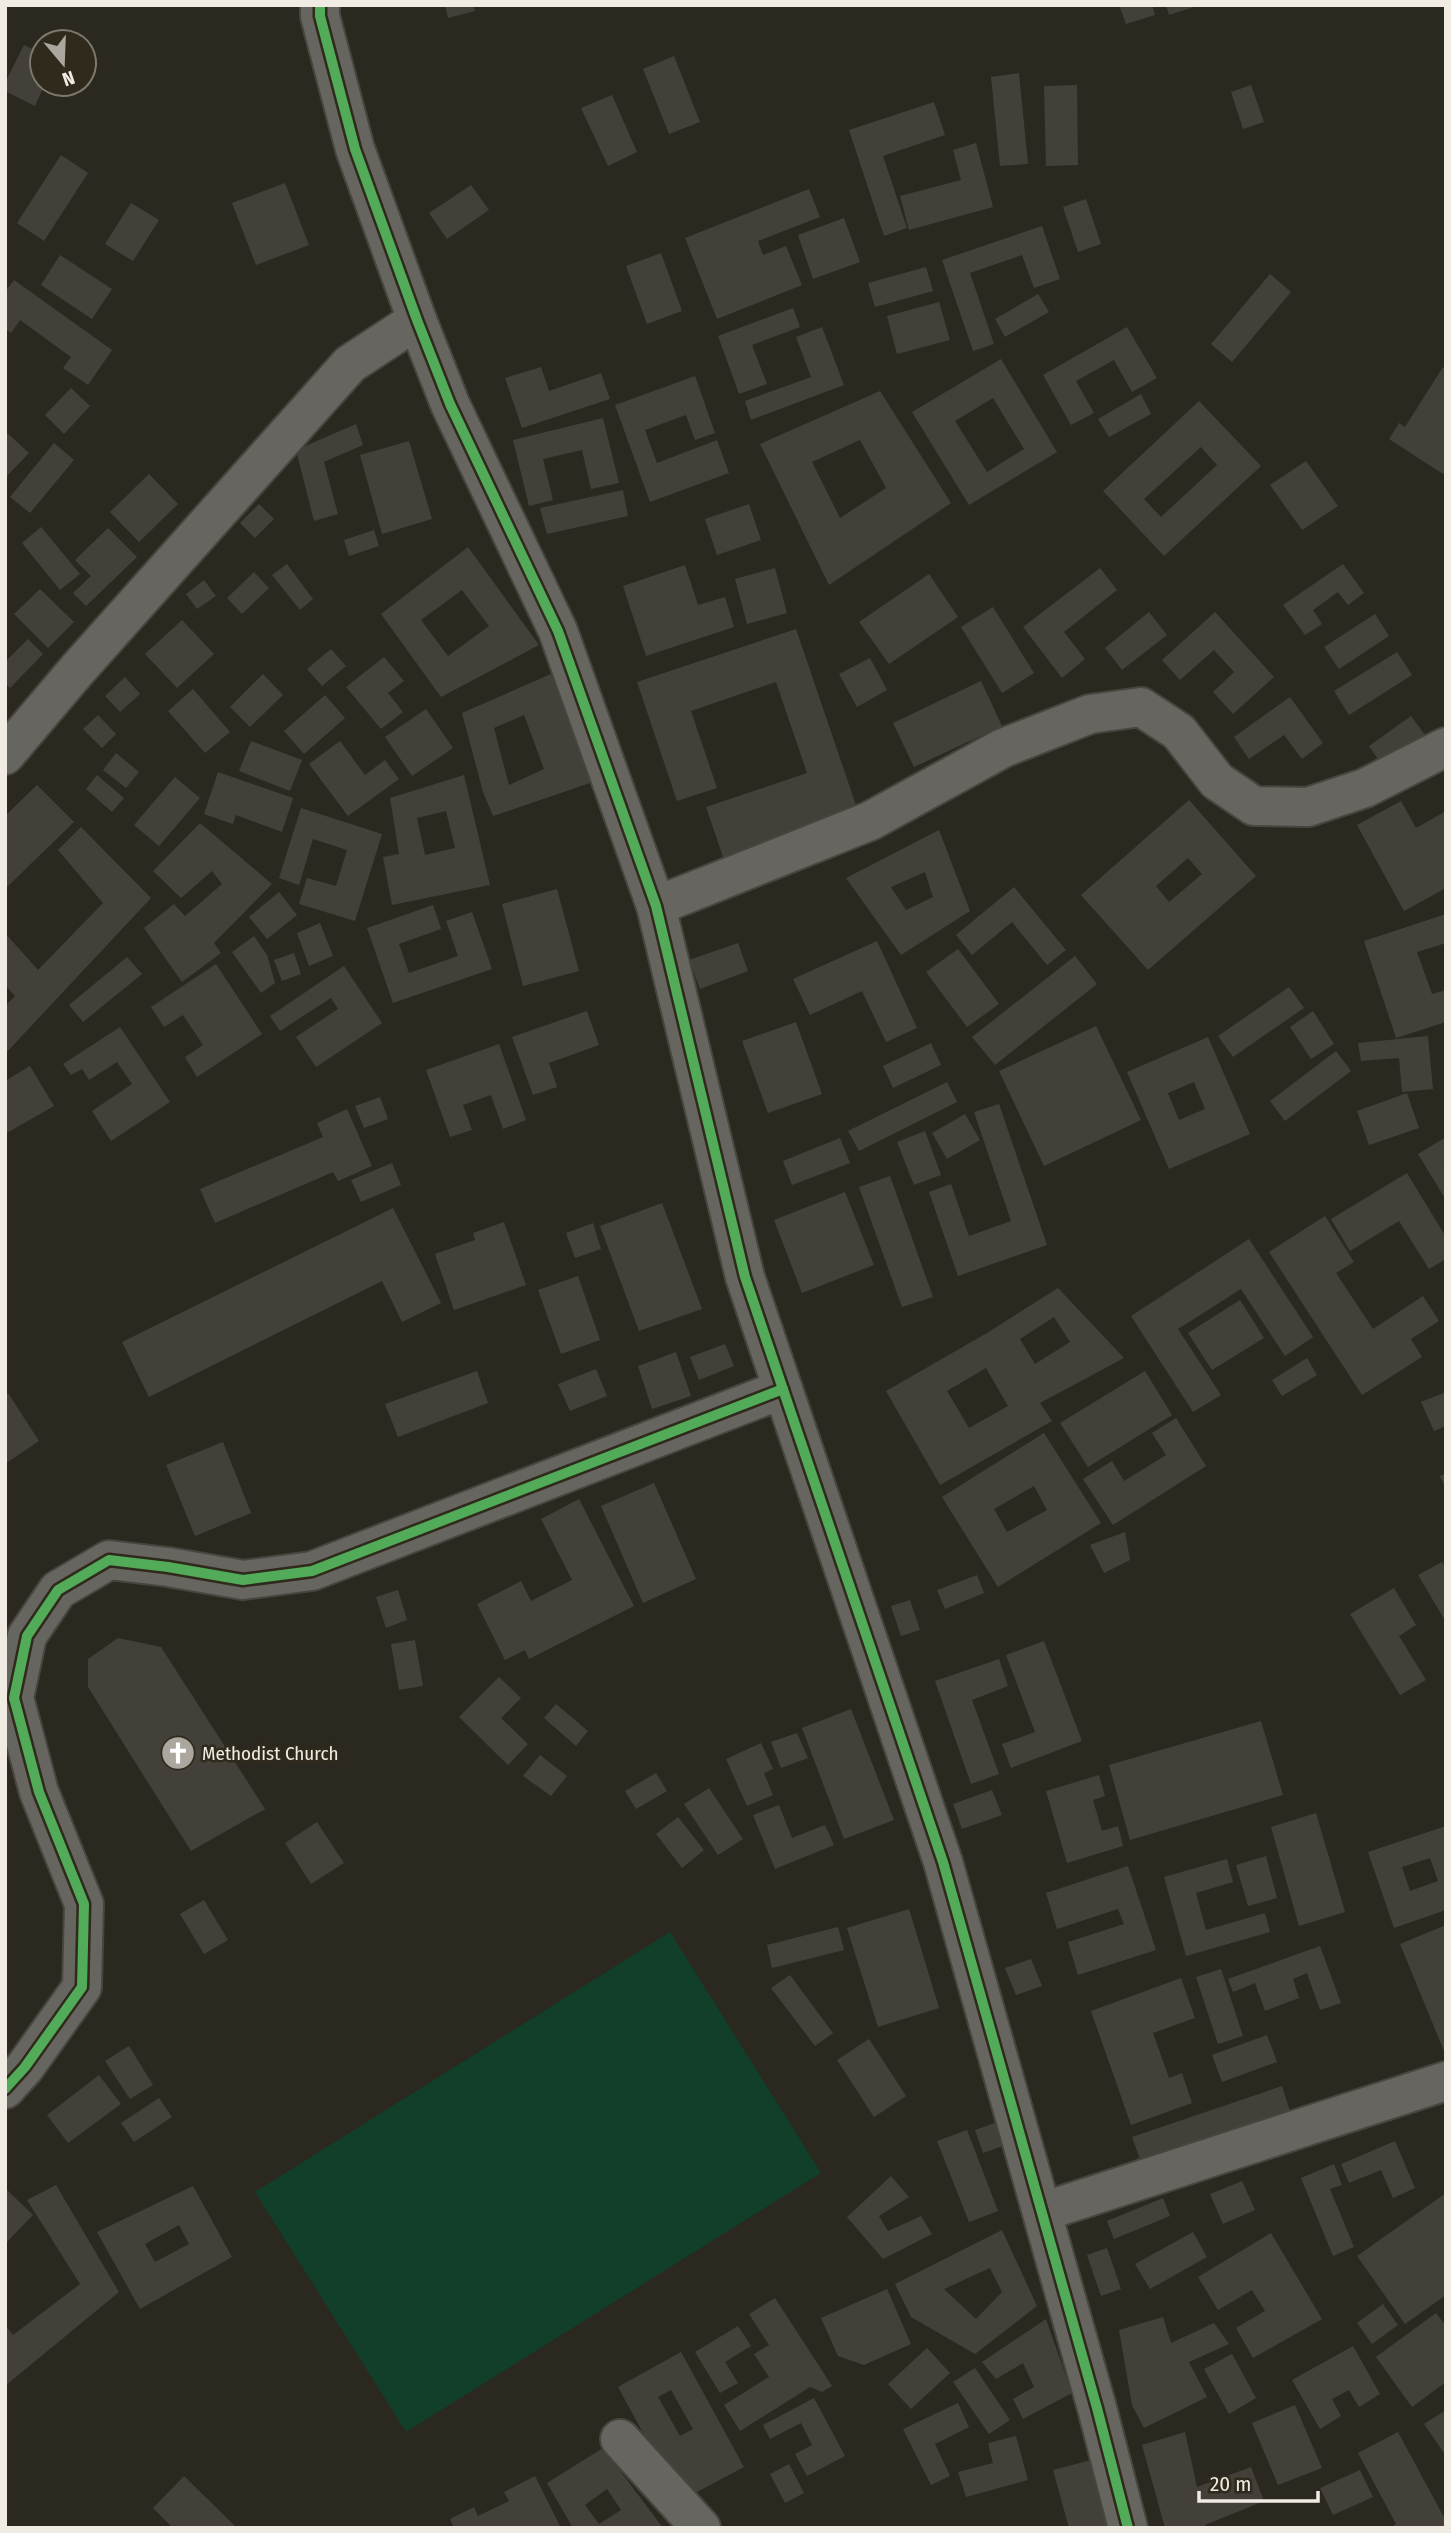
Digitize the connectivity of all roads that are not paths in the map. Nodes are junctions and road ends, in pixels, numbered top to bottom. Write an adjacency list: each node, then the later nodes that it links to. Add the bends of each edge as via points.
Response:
1 (320, 5): 2 (street, via 355,149)
2 (417, 320): 4 (street, via 350,364); 5 (street, via 450,404 558,631)
3 (1446, 747): 5 (street, via 1365,788 1308,807 1254,806 1217,781 1179,732 1141,707 1090,714 1003,748 870,821)
4 (5, 755)
5 (656, 906): 6 (street, via 745,1278)
6 (783, 1389): 8 (street, via 312,1571 243,1580 109,1560 58,1590 27,1636 14,1698 39,1792 84,1904 82,1987); 9 (street, via 943,1862)
7 (1446, 2081): 9 (street)
8 (5, 2089)
9 (1042, 2212): 12 (street)
10 (620, 2439): 11 (street)
11 (701, 2528)
12 (1128, 2528)

